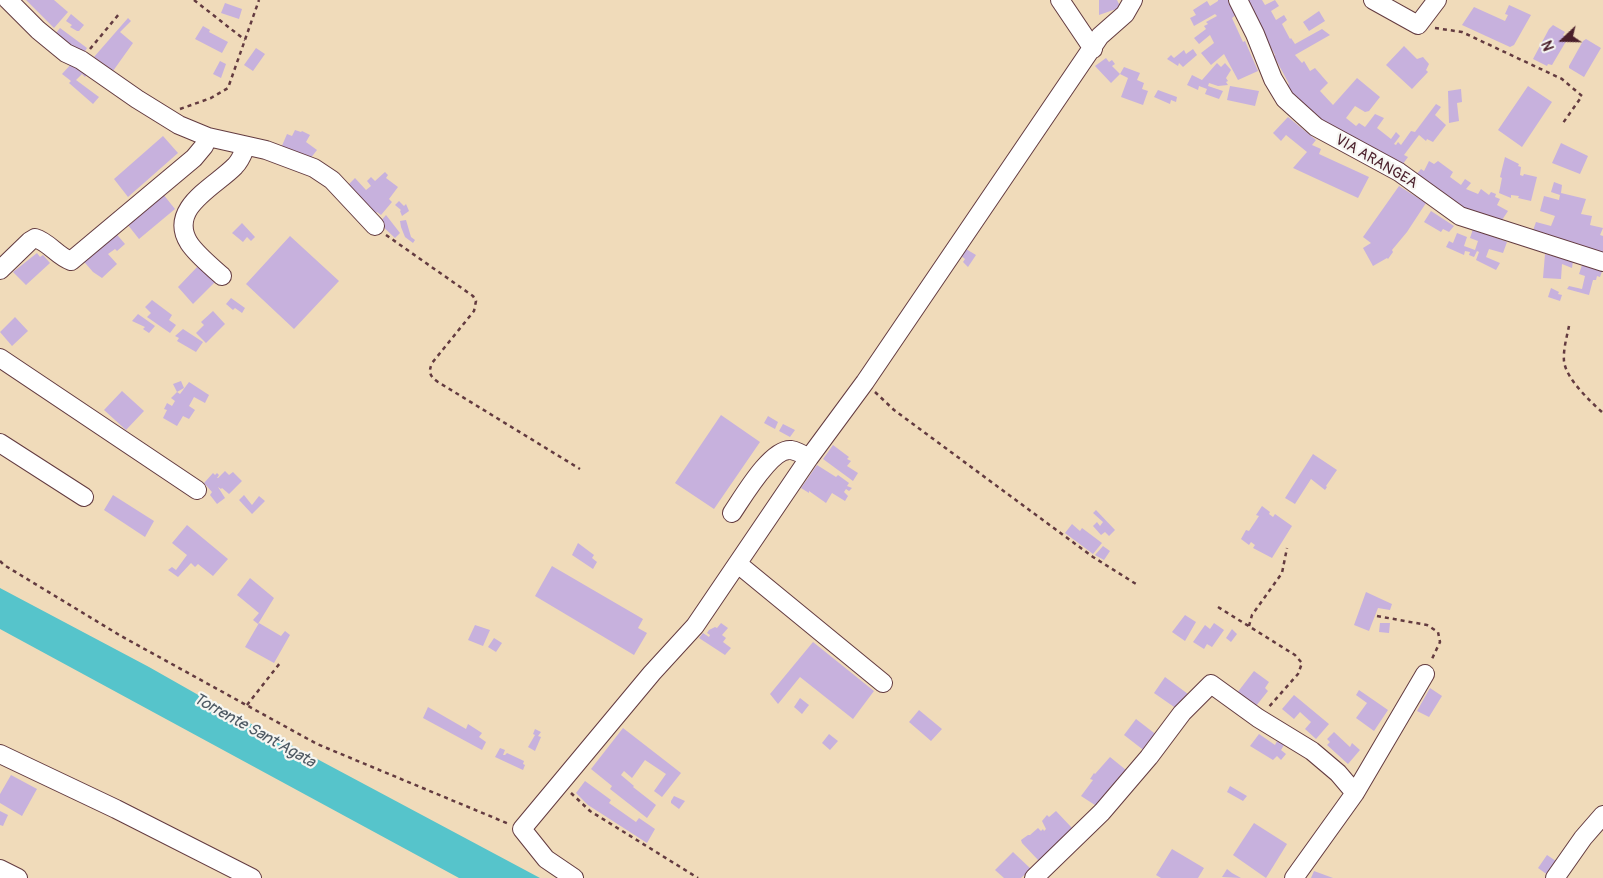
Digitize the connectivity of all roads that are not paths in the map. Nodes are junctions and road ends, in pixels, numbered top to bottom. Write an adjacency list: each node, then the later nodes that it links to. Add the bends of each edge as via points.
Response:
1 (8, 0): 8 (street, via 66,53 163,115)
2 (1060, 0): 7 (street)
3 (1133, 0): 7 (street, via 1125,14 1100,36)
4 (1238, 0): 11 (street, VIA ARANGEA, via 1285,99 1316,127 1399,172 1460,216)
5 (1373, 0): 6 (street, via 1418,25)
6 (1437, 0)
7 (1093, 49): 16 (street, via 865,382)
8 (208, 138): 9 (street); 12 (street, via 194,158 71,261 35,238)
9 (246, 146): 10 (street, via 314,168 332,180); 13 (street, via 235,166 194,200 184,222 188,242)
10 (375, 226)
11 (1603, 262)
12 (0, 270)
13 (222, 276)
14 (0, 358): 17 (street)
15 (0, 443): 18 (street)
16 (809, 458): 19 (street, via 791,450 777,454); 20 (street)
17 (197, 490)
18 (84, 497)
19 (732, 513)
20 (738, 564): 22 (street); 29 (street, via 695,626 522,829 546,859)
21 (1425, 674): 24 (street)
22 (883, 683)
23 (0, 754): 28 (street)
24 (1355, 793): 30 (street, via 1338,772 1312,752 1211,684 1182,713 1102,812); 31 (street)
25 (1603, 815): 32 (street)
26 (0, 869): 27 (street)
27 (18, 878)
28 (252, 878)
29 (574, 878)
30 (1034, 878)
31 (1294, 878)
32 (1555, 878)

